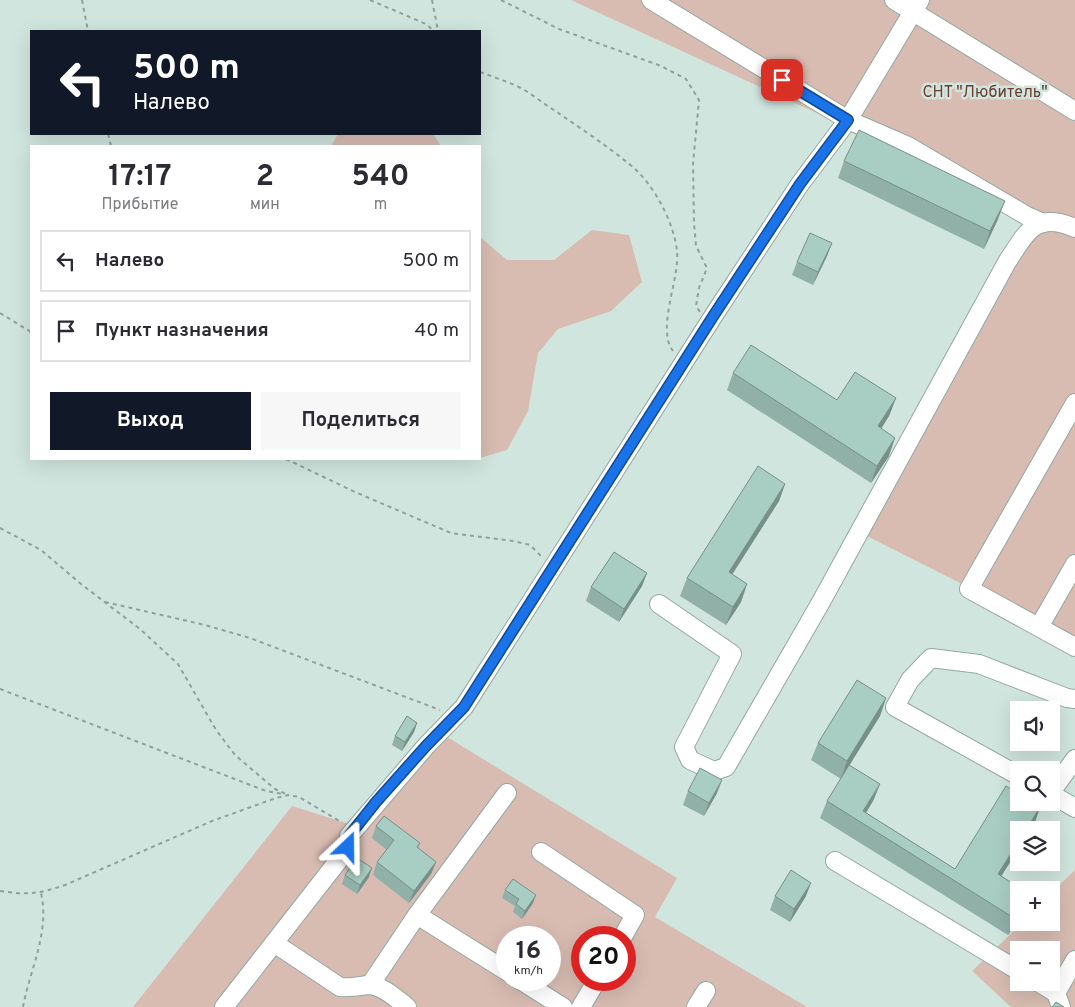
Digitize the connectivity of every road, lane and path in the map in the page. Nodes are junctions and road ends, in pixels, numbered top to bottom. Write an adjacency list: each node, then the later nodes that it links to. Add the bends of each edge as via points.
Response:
1 (82, 0): 8 (path)
2 (370, 0): 9 (path)
3 (432, 0): 10 (path)
4 (501, 0): 17 (path, via 559,29 661,66 686,80 698,100 693,164 694,223 696,246 707,268 698,288 696,306)
5 (651, 0): 13 (street)
6 (894, 0): 7 (street)
7 (917, 6): 12 (street); 13 (street)
8 (88, 30)
9 (435, 30)
10 (436, 30)
11 (481, 72): 19 (path, via 520,88 568,120 635,169 652,189 669,222 677,252 674,293 666,326 668,345 674,354)
12 (1075, 111)
13 (848, 120): 14 (street, via 908,146 1027,216); 17 (street, via 800,184)
14 (1043, 222): 15 (street); 26 (street, via 1029,229 1007,262 821,602 726,767 714,771 690,760 684,747 732,654)
15 (1075, 228)
16 (0, 313): 18 (path)
17 (708, 324): 19 (street)
18 (30, 331)
19 (685, 360): 24 (street)
20 (1075, 403): 27 (street, via 969,589)
21 (288, 460): 24 (path, via 451,533 530,545)
22 (0, 528): 25 (path, via 41,550)
23 (1075, 564): 27 (street)
24 (553, 566): 31 (street)
25 (102, 601): 31 (path, via 250,638); 36 (path, via 140,629 178,664 216,730 235,755 275,789)
26 (660, 604)
27 (1039, 627): 28 (street)
28 (1075, 647)
29 (0, 689): 36 (path, via 266,791)
30 (1075, 699): 33 (street, via 979,664 931,658 910,680 895,707)
31 (456, 716): 39 (street)
32 (1075, 759): 34 (street)
33 (1010, 771)
34 (1060, 780)
35 (507, 794): 44 (street)
36 (288, 795): 39 (path, via 299,796); 43 (path, via 212,821)
37 (1060, 799): 38 (street)
38 (1075, 808)
39 (351, 833): 46 (street, via 348,847)
40 (541, 852): 45 (street, via 635,915)
41 (835, 861): 49 (street)
42 (0, 889): 43 (path, via 28,895)
43 (41, 893): 56 (path, via 44,926)
44 (417, 915): 48 (street); 50 (street)
45 (629, 926)
46 (274, 943): 50 (street, via 340,988); 57 (street)
47 (1075, 960): 55 (street)
48 (496, 964)
49 (1010, 966)
50 (370, 985): 58 (street, via 392,994)
51 (538, 991): 59 (street)
52 (590, 991): 60 (street)
53 (706, 991): 61 (street)
54 (1048, 991): 55 (street)
55 (1058, 1000)
56 (23, 1007)
57 (224, 1007)
58 (407, 1007)
59 (563, 1007)
60 (580, 1007)
61 (696, 1007)

